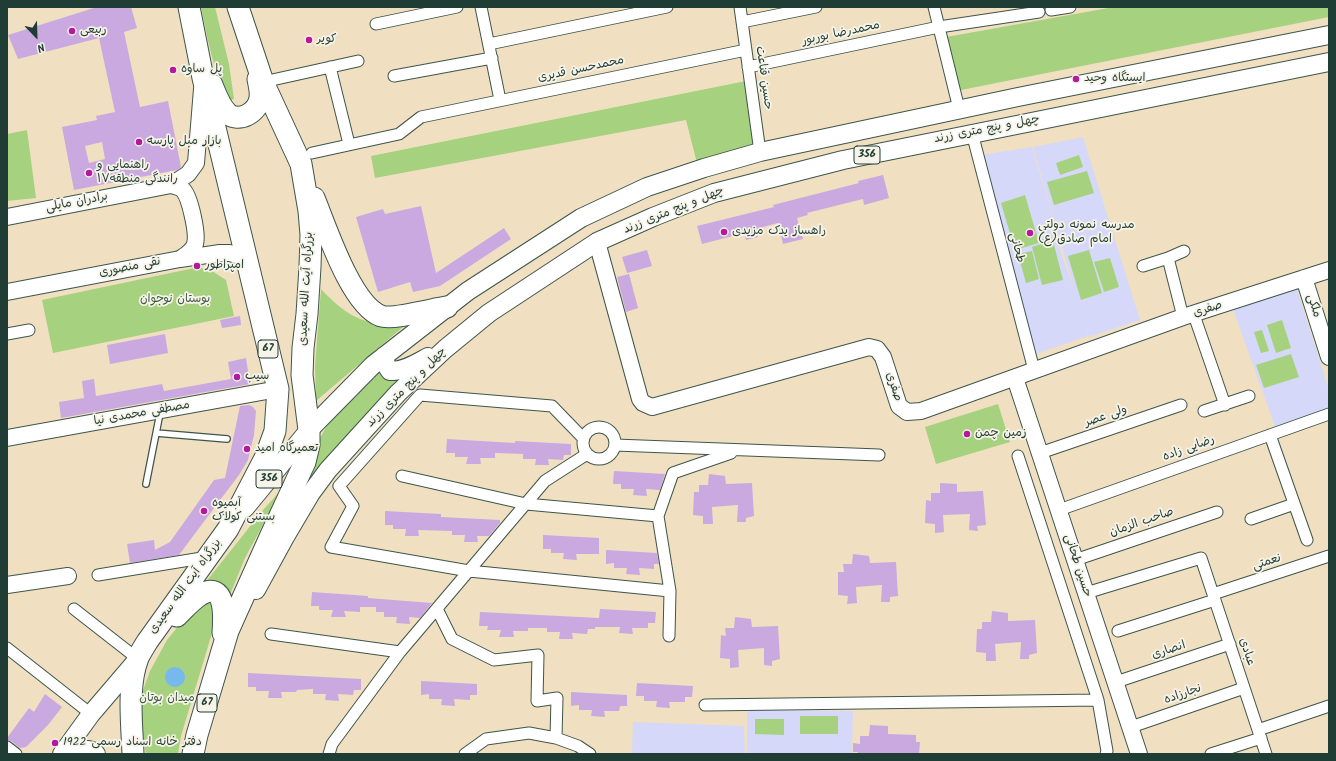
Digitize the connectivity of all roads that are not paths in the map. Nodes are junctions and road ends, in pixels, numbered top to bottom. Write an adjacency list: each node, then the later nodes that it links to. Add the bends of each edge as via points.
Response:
1 (189, 7): 19 (highway, بزرگراه آیت الله سعیدی / 67)
2 (238, 7): 17 (highway, بزرگراه آیت الله سعیدی / 67)
3 (457, 7): 13 (street)
4 (481, 7): 16 (street)
5 (667, 7): 16 (street)
6 (740, 7): 12 (street, حسین قناعت)
7 (816, 7): 12 (street)
8 (934, 7): 14 (street)
9 (1070, 7): 10 (street)
10 (1051, 10)
11 (1039, 12): 14 (street, محمدرضا بوربور)
12 (742, 22): 18 (street, حسین قناعت)
13 (376, 24)
14 (939, 27): 23 (street, محمدرضا بوربور); 29 (street)
15 (1329, 35): 29 (main road, 356)
16 (489, 44): 20 (street)
17 (251, 48): 19 (highway, via 260,99 251,113 235,118 221,105); 27 (highway, بزرگراه آیت الله سعیدی / 67)
18 (746, 50): 23 (street, حسین قناعت); 28 (street, محمدحسن قدیری)
19 (198, 54): 26 (highway, بزرگراه آیت الله سعیدی / 67)
20 (492, 58): 25 (street); 28 (street)
21 (358, 60): 24 (street)
22 (1329, 62): 30 (main road, چهل و پنج متری زرند / 356)
23 (748, 66): 32 (street, حسین قناعت)
24 (330, 67): 27 (street); 31 (street)
25 (394, 76)
26 (203, 78): 34 (street, برادران مایلی, via 196,163 188,174); 40 (highway, بزرگراه آیت الله سعیدی / 67)
27 (263, 82): 33 (highway, بزرگراه آیت الله سعیدی / 67)
28 (500, 100): 31 (street, محمدحسن قدیری, via 421,117 399,134)
29 (959, 109): 32 (main road, 356)
30 (972, 133): 36 (main road, چهل و پنج متری زرند / 356, via 843,160 714,193); 53 (street, طحانی)
31 (349, 144): 33 (street)
32 (760, 152): 45 (main road, 356, via 647,187 581,218)
33 (306, 158): 45 (highway, via 332,241 350,282 369,309 382,316 394,316); 62 (highway, بزرگراه آیت الله سعیدی / 67, via 311,235 302,376)
34 (171, 185): 35 (street, برادران مایلی); 39 (street, via 179,187 187,196 196,237 195,245 190,252)
35 (7, 217)
36 (597, 242): 50 (main road, چهل و پنج متری زرند / 356, via 489,313); 54 (street, صفری, via 640,398 643,404 652,407 869,347 877,349 883,357 899,406 907,412 921,411)
37 (1184, 251): 38 (street)
38 (1168, 258): 41 (street); 46 (street)
39 (180, 259): 40 (street, نقی منصوری, via 220,252 230,253 239,256); 44 (street, نقی منصوری)
40 (249, 266): 55 (highway, بزرگراه آیت الله سعیدی / 67)
41 (1143, 266)
42 (1329, 270): 43 (street, صفری)
43 (1304, 278): 46 (street, صفری); 48 (street, ملکی)
44 (7, 292)
45 (447, 306): 51 (main road, 356)
46 (1189, 316): 53 (street, صفری); 58 (street)
47 (29, 330): 49 (street)
48 (1325, 331): 52 (street, ملکی)
49 (7, 334)
50 (445, 349): 51 (main road, via 396,371 390,370 386,365); 102 (main road, چهل و پنج متری زرند / 356, via 398,393 328,470 311,493)
51 (384, 356): 62 (main road, 356)
52 (1329, 357)
53 (1034, 370): 54 (street, صفری)
54 (1015, 378): 70 (street, حسین طحانی)
55 (278, 389): 59 (street, مصطفی محمدی نیا); 82 (highway, بزرگراه آیت الله سعیدی / 67, via 272,443)
56 (1249, 396): 58 (street)
57 (1181, 405): 70 (street, ولی عصر)
58 (1225, 405): 60 (street)
59 (160, 411): 63 (lane); 65 (street, مصطفی محمدی نیا)
60 (1204, 411)
61 (1329, 414): 64 (street, رضایی زاده)
62 (309, 430): 82 (main road, 356); 102 (highway, بزرگراه آیت الله سعیدی / 67, via 305,462 228,631)
63 (156, 433): 67 (lane); 75 (lane)
64 (1270, 435): 77 (street); 78 (street, رضایی زاده)
65 (7, 438)
66 (583, 438): 68 (street, via 590,429 601,426 614,436); 71 (street); 87 (street, via 552,406 420,395 339,486 353,506 331,547)
67 (227, 439)
68 (615, 446): 69 (street); 71 (street, via 611,454 602,459 592,458)
69 (736, 451): 72 (street); 80 (street, via 673,473)
70 (1040, 453): 78 (street, حسین طحانی)
71 (587, 454): 76 (street, via 546,481)
72 (880, 455)
73 (1018, 456): 106 (street)
74 (402, 476): 76 (street)
75 (146, 484)
76 (526, 504): 80 (street); 87 (street)
77 (1294, 504): 81 (street); 83 (street)
78 (1059, 510): 86 (street, حسین طحانی)
79 (1217, 512): 86 (street, صاحب الزمان)
80 (658, 516): 91 (street)
81 (1251, 519)
82 (228, 529): 85 (highway, بزرگراه آیت الله سعیدی / 67)
83 (1307, 540)
84 (1329, 556): 93 (street, نعمتی)
85 (209, 557): 88 (street); 101 (highway, بزرگراه آیت الله سعیدی / 67)
86 (1075, 560): 92 (street, حسین طحانی)
87 (469, 571): 91 (street); 95 (street)
88 (98, 575)
89 (68, 576): 90 (street)
90 (7, 586)
91 (670, 591): 98 (street)
92 (1086, 593): 93 (street, عبادی, via 1201,558); 104 (street, حسین طحانی)
93 (1214, 597): 96 (street, نعمتی); 99 (street, عبادی)
94 (74, 609): 101 (street)
95 (437, 609): 103 (street); 112 (street, via 452,639 494,660 538,655 537,700 557,698)
96 (1118, 631)
97 (271, 634): 103 (street)
98 (669, 636)
99 (1230, 644): 104 (street, انصاری); 105 (street, عبادی)
100 (7, 648): 109 (street)
101 (142, 650): 102 (highway, via 200,595 214,592 220,597 223,606); 109 (main road); 118 (highway, بزرگراه آیت الله سعیدی / 67, via 132,686)
102 (222, 652): 119 (highway, بزرگراه آیت الله سعیدی / 67)
103 (400, 652): 120 (street, via 332,744)
104 (1116, 682): 110 (street, حسین طحانی)
105 (1244, 688): 110 (street, نجارزاده); 111 (street, عبادی)
106 (1098, 700): 107 (street); 123 (street)
107 (705, 705)
108 (1329, 706): 111 (street)
109 (91, 714): 115 (main road)
110 (1131, 727): 124 (street, حسین طحانی)
111 (1260, 734): 125 (street); 126 (street, عبادی)
112 (556, 738): 121 (street, via 529,733 486,739); 122 (street, via 578,746)
113 (7, 747): 114 (street)
114 (16, 754)
115 (62, 754)
116 (73, 754): 117 (main road, via 88,750)
117 (96, 754)
118 (133, 754)
119 (193, 754)
120 (329, 754)
121 (465, 754)
122 (590, 754)
123 (1106, 754)
124 (1140, 754)
125 (1211, 754)
126 (1266, 754)

